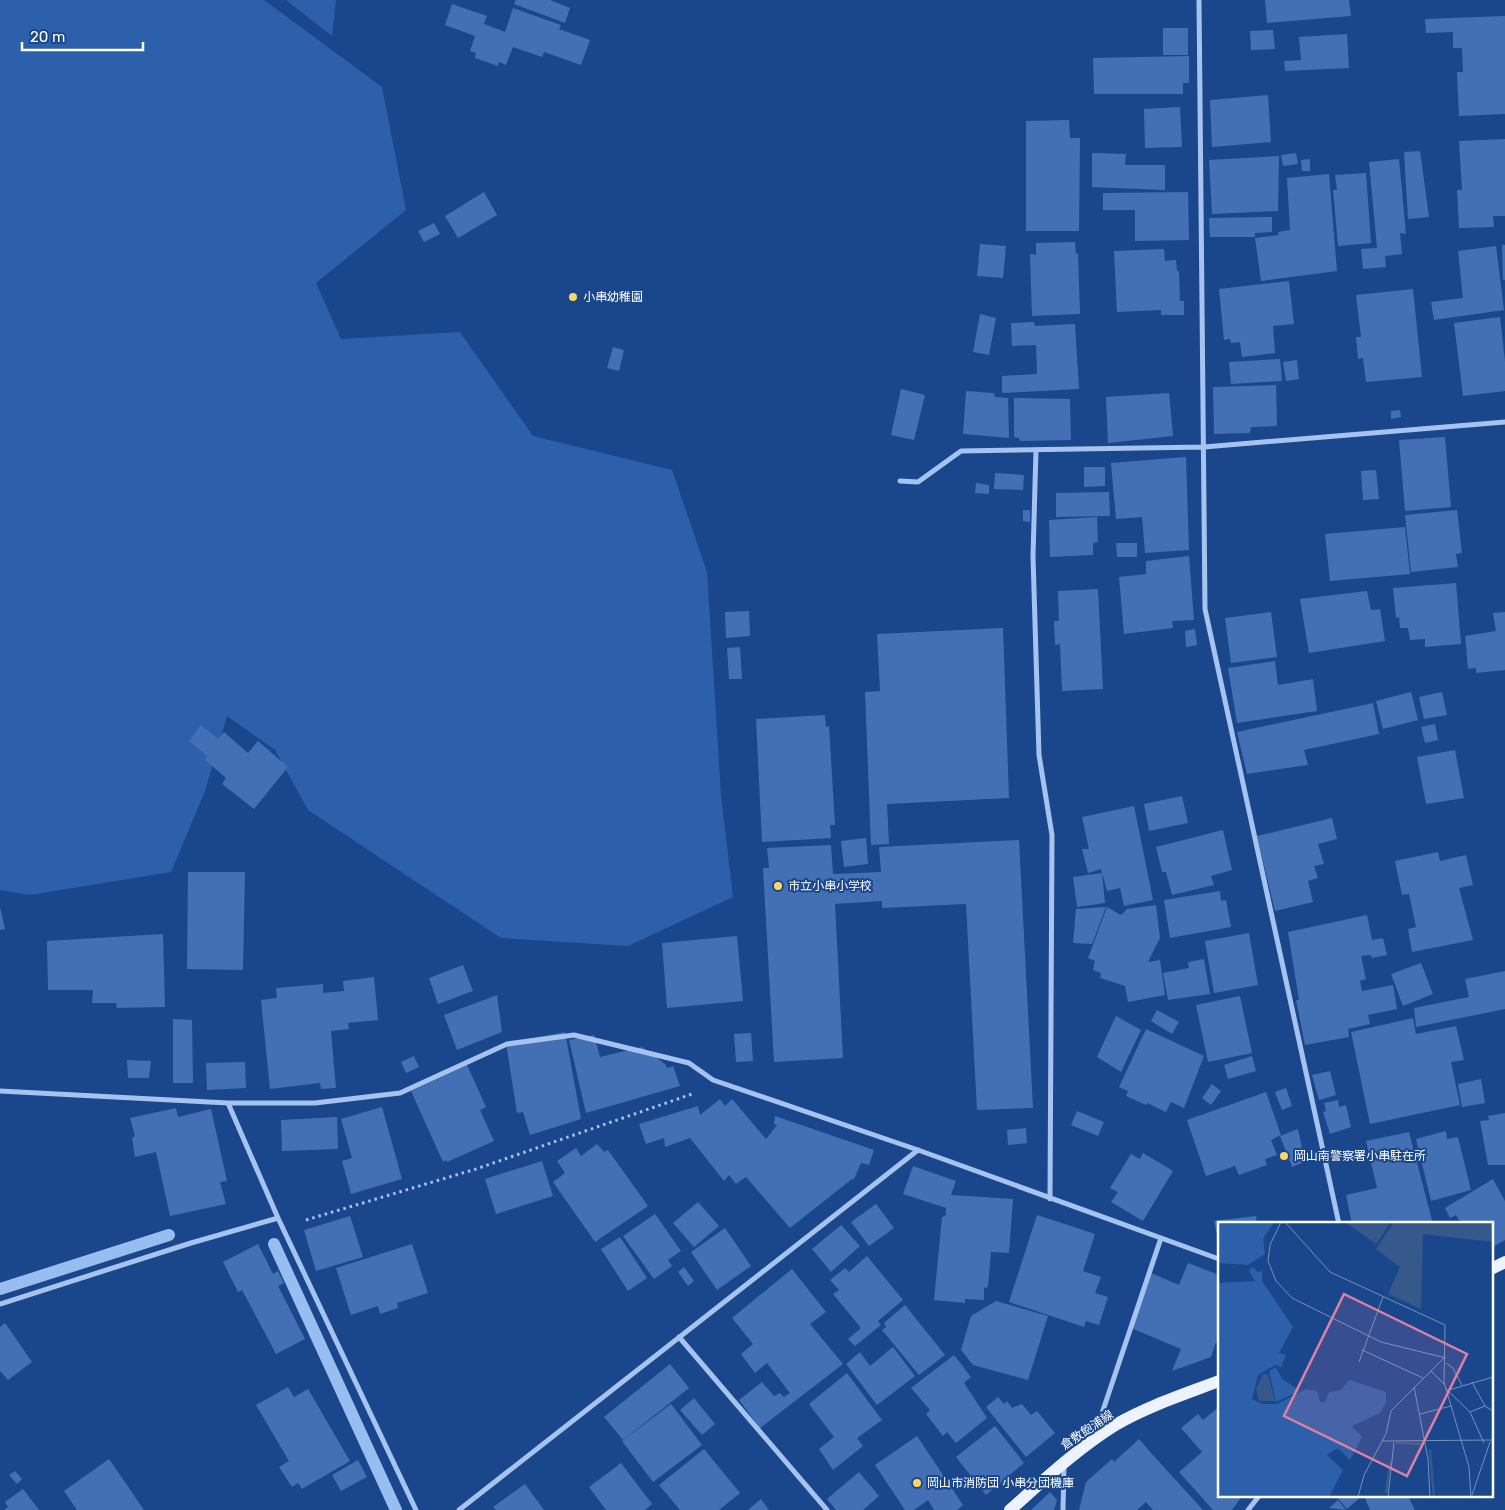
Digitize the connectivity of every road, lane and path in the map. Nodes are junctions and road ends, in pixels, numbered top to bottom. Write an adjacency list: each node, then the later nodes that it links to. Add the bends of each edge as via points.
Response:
1 (1199, 0): 3 (street)
2 (1505, 422): 3 (street)
3 (1204, 447): 4 (street); 12 (street, via 1205,609)
4 (1036, 450): 5 (street, via 961,451 918,482); 10 (street, via 1032,556 1040,755 1052,835)
5 (900, 481)
6 (712, 1080): 8 (street, via 689,1063 574,1035 507,1044 400,1093 315,1103); 9 (street); 11 (path, via 691,1095 476,1169 302,1221)
7 (0, 1091): 8 (street)
8 (228, 1104): 11 (street)
9 (918, 1150): 10 (street); 18 (street)
10 (1050, 1199): 13 (street)
11 (278, 1218): 17 (street); 23 (street)
12 (1339, 1222)
13 (1160, 1238): 14 (street); 20 (street)
14 (1218, 1259)
15 (1505, 1262): 16 (main road)
16 (1492, 1268)
17 (0, 1304)
18 (679, 1337): 24 (street); 25 (street)
19 (1218, 1381): 20 (main road, 倉敷飽浦線, via 1118,1424)
20 (1092, 1442): 21 (main road, 倉敷飽浦線)
21 (1064, 1462): 26 (main road, 倉敷飽浦線); 27 (street)
22 (1258, 1498): 28 (street)
23 (416, 1510)
24 (459, 1510)
25 (827, 1510)
26 (1010, 1510)
27 (1063, 1510)
28 (1248, 1510)

